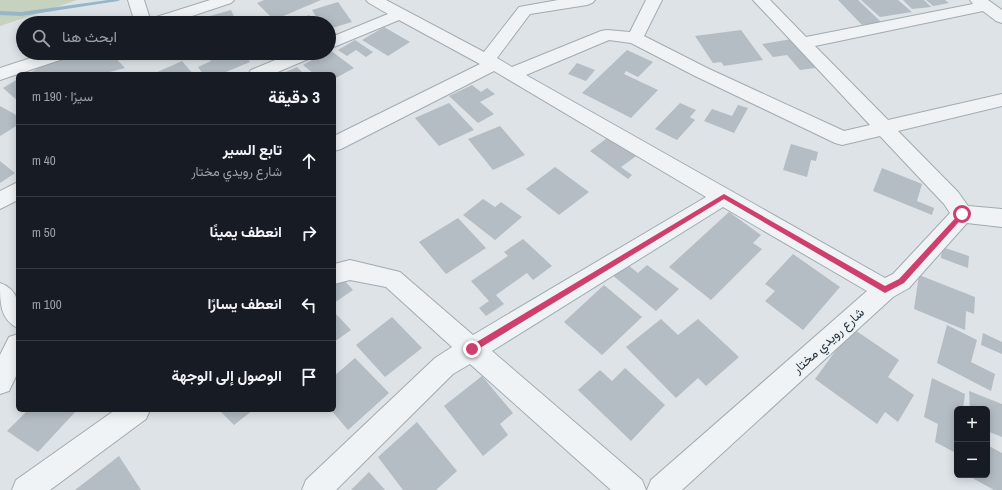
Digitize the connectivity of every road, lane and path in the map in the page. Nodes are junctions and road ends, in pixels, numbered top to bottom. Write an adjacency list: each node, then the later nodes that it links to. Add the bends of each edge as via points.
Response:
1 (136, 0): 9 (street)
2 (226, 0): 10 (street)
3 (374, 0): 8 (street)
4 (587, 0): 17 (street, via 525,10)
5 (654, 0): 12 (street)
6 (762, 0): 14 (street)
7 (981, 3): 11 (street); 14 (street)
8 (400, 14): 13 (street); 17 (street)
9 (141, 16)
10 (177, 16)
11 (1002, 18)
12 (635, 38): 20 (street, via 607,35); 22 (street, via 842,138)
13 (336, 41)
14 (803, 42): 22 (street)
15 (41, 60): 19 (street)
16 (290, 60): 18 (street)
17 (490, 62): 20 (street); 23 (street)
18 (262, 72)
19 (0, 74)
20 (511, 74): 25 (street)
21 (1002, 100): 22 (street)
22 (885, 128): 27 (street, via 951,198)
23 (336, 143)
24 (16, 191): 26 (street)
25 (724, 196): 30 (street); 33 (street)
26 (0, 201)
27 (962, 214): 28 (street); 30 (street, شارع رويدي مختار, via 901,281)
28 (1002, 218)
29 (336, 274): 33 (street, via 350,270 392,279)
30 (885, 290): 40 (street, شارع رويدي مختار)
31 (0, 293): 32 (street)
32 (16, 314)
33 (472, 349): 38 (street, via 444,366); 39 (street)
34 (16, 350): 35 (street)
35 (0, 382)
36 (134, 412): 37 (street)
37 (26, 490)
38 (316, 490)
39 (632, 490)
40 (661, 490)

